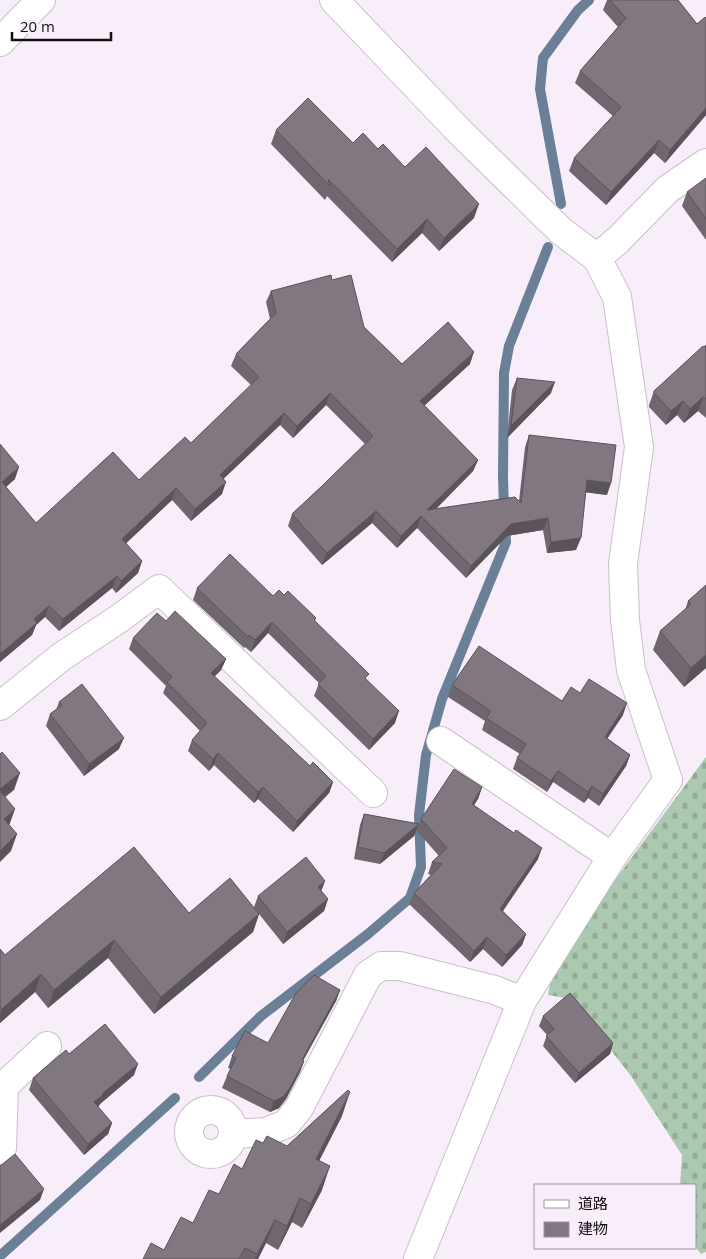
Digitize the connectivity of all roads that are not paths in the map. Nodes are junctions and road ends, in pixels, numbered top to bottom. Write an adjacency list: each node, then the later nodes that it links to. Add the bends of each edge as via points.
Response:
1 (41, 0): 3 (street)
2 (334, 0): 5 (street, via 536,207)
3 (0, 42)
4 (706, 163): 5 (street, via 668,189)
5 (597, 258): 9 (street, via 617,297 639,447 623,564 631,670 668,780)
6 (0, 706): 8 (street, via 61,658 159,589)
7 (441, 741): 9 (street)
8 (373, 793)
9 (612, 857): 10 (street)
10 (522, 1001): 12 (street, via 495,990 400,966 381,966 368,975 299,1108 286,1124 266,1132); 14 (street)
11 (47, 1046): 13 (street, via 4,1086)
12 (234, 1134)
13 (0, 1150)
14 (418, 1259)

